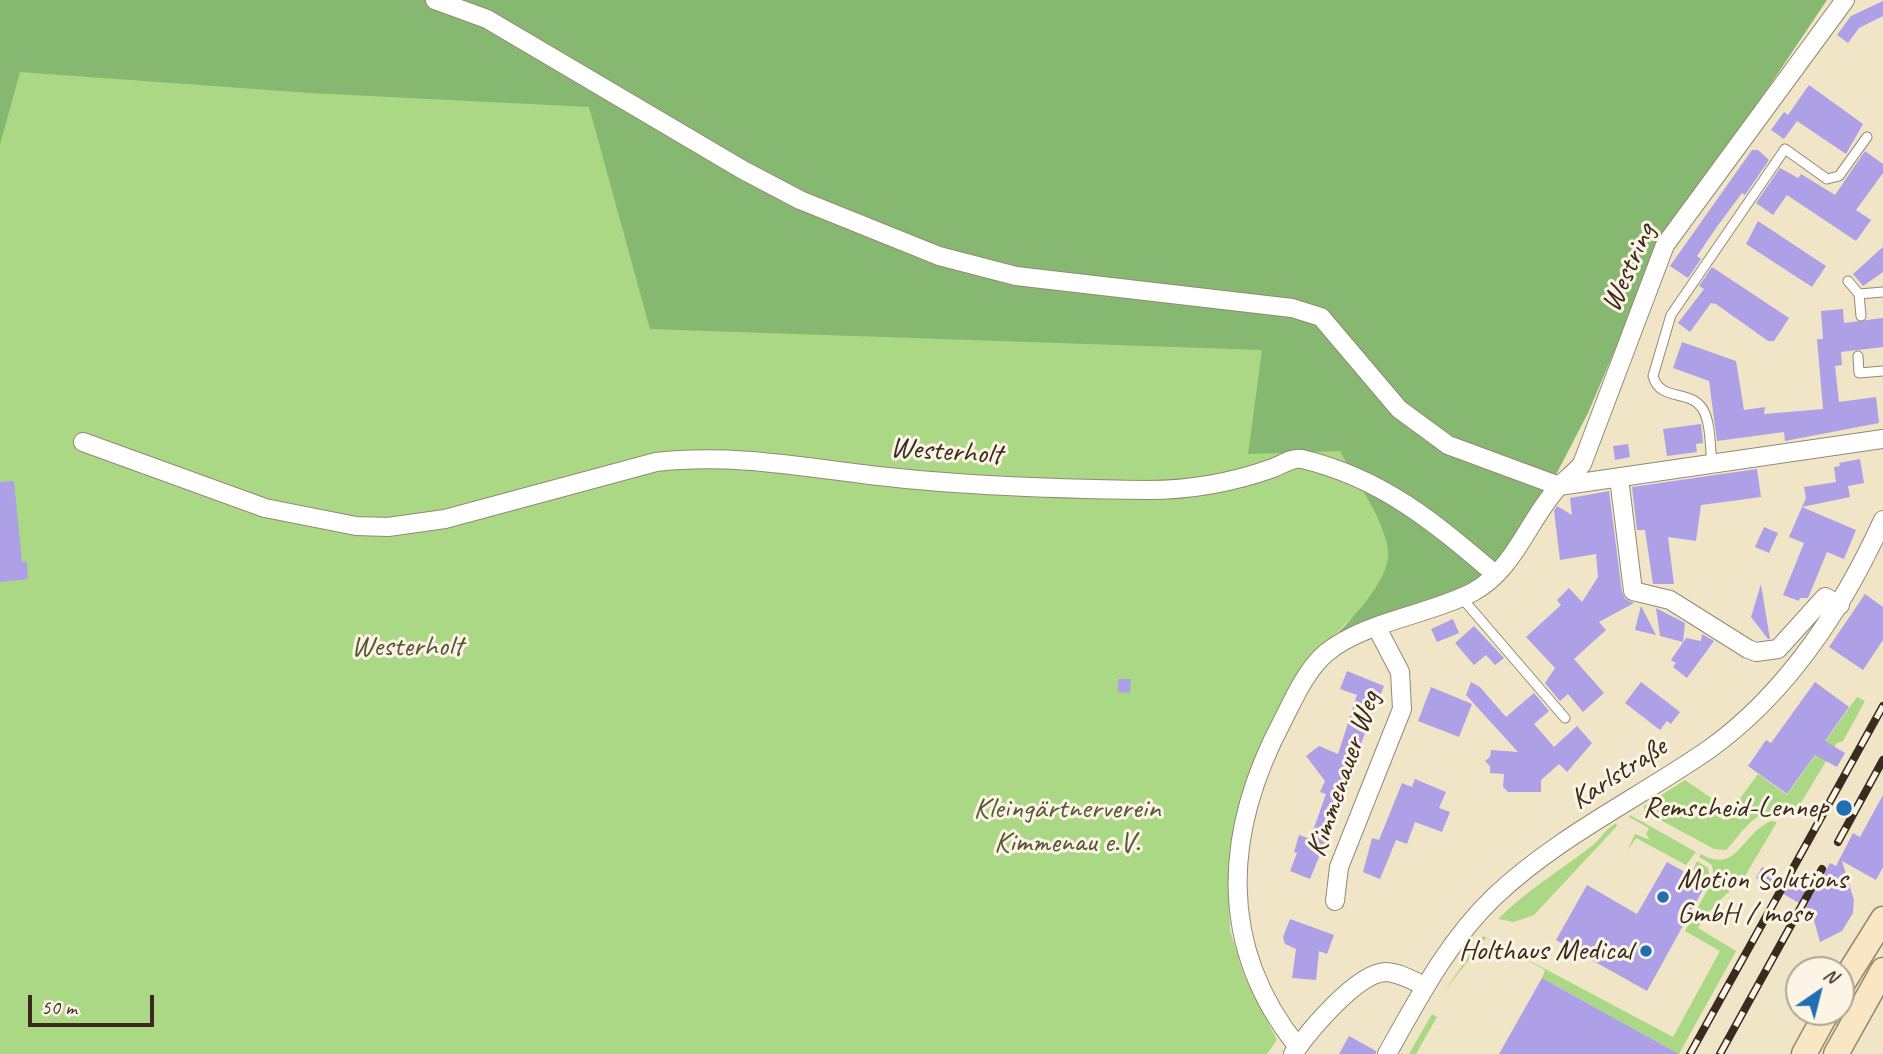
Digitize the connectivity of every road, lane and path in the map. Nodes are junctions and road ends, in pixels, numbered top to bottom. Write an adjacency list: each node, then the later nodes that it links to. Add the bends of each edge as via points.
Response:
1 (435, 0): 14 (street, via 487,19 800,200 939,257 1016,276 1292,308 1321,317 1399,409 1423,428 1448,444)
2 (1845, 0): 14 (street, Westring, via 1665,245 1582,464)
3 (1867, 137): 12 (lane, via 1839,176 1828,179 1785,149 1671,315 1653,376 1664,392 1697,402 1704,411)
4 (1848, 281): 6 (lane)
5 (1883, 292): 6 (lane)
6 (1859, 294): 7 (lane)
7 (1861, 316)
8 (1858, 356): 9 (lane, via 1859,373)
9 (1883, 371)
10 (1883, 439): 12 (street)
11 (83, 442): 16 (street, Westerholt, via 265,508 356,526 388,527 445,519 679,459 731,457 876,475 1150,490 1226,481 1299,458 1377,485 1442,529)
12 (1712, 464): 13 (street)
13 (1619, 478): 14 (street); 18 (street, via 1633,591 1670,600 1756,652 1778,649 1825,597)
14 (1559, 486): 16 (street, Westring)
15 (1883, 520): 18 (street, Karlstraße)
16 (1495, 574): 17 (street, Kimmenauer Weg)
17 (1461, 597): 19 (street, Kimmenauer Weg); 20 (lane)
18 (1840, 605): 25 (street, Karlstraße, via 1781,681 1711,748 1579,832 1507,885 1463,931)
19 (1377, 628): 21 (street, Kimmenauer Weg, via 1400,672 1402,709 1339,867); 27 (street, Kimmenauer Weg, via 1334,648 1314,666 1265,757 1245,827 1236,905 1242,940 1258,985)
20 (1565, 718)
21 (1335, 901)
22 (1883, 919): 23 (street)
23 (1855, 964)
24 (1883, 970): 30 (street)
25 (1425, 986): 27 (street, via 1393,973 1376,974 1330,1010); 28 (street, Karlstraße)
26 (1819, 1026): 29 (street)
27 (1296, 1051)
28 (1387, 1054)
29 (1804, 1054)
30 (1836, 1054)

